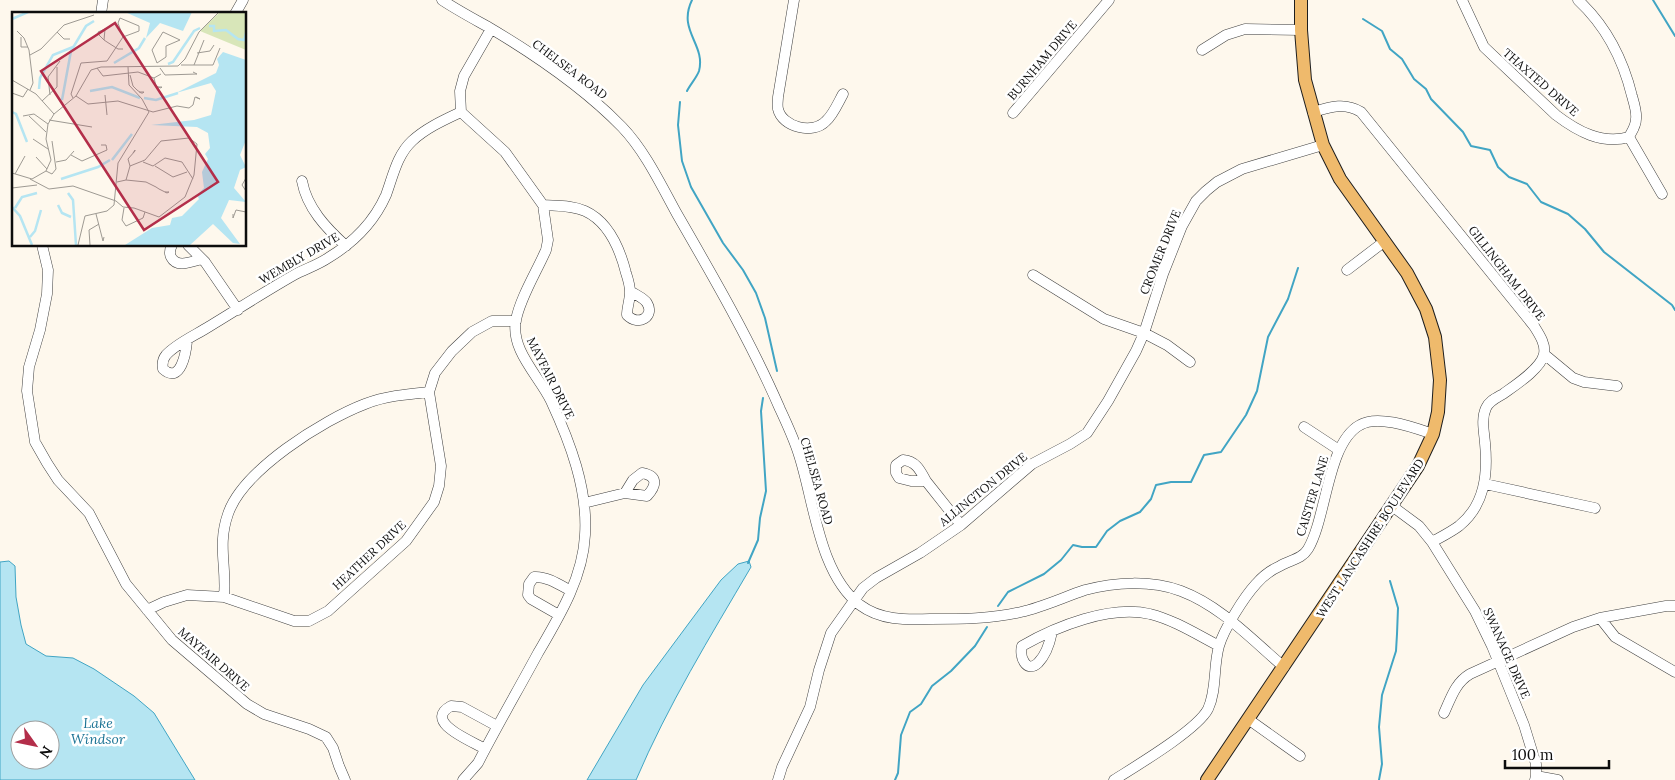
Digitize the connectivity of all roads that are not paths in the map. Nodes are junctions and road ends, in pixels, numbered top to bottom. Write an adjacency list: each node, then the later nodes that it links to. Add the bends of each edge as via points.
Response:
1 (243, 0): 8 (street)
2 (442, 0): 9 (street, CHELSEA ROAD)
3 (794, 0): 12 (street, via 778,97 780,113 799,128 814,129 826,121)
4 (1108, 0): 15 (street, BURNHAM DRIVE)
5 (1301, 0): 10 (main road, WEST LANCASHIRE BOULEVARD)
6 (1462, 0): 16 (street, THAXTED DRIVE, via 1484,47 1556,115 1593,136 1608,140)
7 (1578, 0): 16 (street, via 1598,21 1620,59 1636,118)
8 (236, 12)
9 (491, 29): 13 (street, via 464,76 460,91); 51 (street, CHELSEA ROAD, via 588,96 624,129 649,164 762,370 798,453 825,553 836,579)
10 (1301, 30): 11 (street, via 1245,28); 14 (main road, WEST LANCASHIRE BOULEVARD, via 1305,80)
11 (1202, 50)
12 (843, 94)
13 (461, 112): 20 (street, MAYFAIR DRIVE, via 505,152); 25 (street, WEMBLY DRIVE, via 432,126 412,141 398,162 374,217)
14 (1314, 112): 17 (main road, WEST LANCASHIRE BOULEVARD); 34 (street, GILLINGHAM DRIVE, via 1336,106 1361,112 1534,326 1542,340)
15 (1013, 113)
16 (1629, 137): 19 (street)
17 (1323, 145): 21 (main road, WEST LANCASHIRE BOULEVARD, via 1340,179); 32 (street, CROMER DRIVE, via 1242,169 1217,182 1196,201 1169,258)
18 (302, 182): 25 (street, via 305,196 314,210 328,230)
19 (1662, 194)
20 (543, 205): 29 (street, via 574,207 586,211 600,222 622,256); 31 (street, MAYFAIR DRIVE, via 548,240 546,250)
21 (1385, 241): 27 (street); 39 (main road, WEST LANCASHIRE BOULEVARD, via 1407,273 1432,322 1440,380)
22 (42, 246): 53 (street, MAYFAIR DRIVE, via 48,270 47,294 29,367 27,391 35,442 58,480 89,513 126,584)
23 (172, 246): 26 (street, via 170,256 180,264)
24 (189, 246): 26 (street)
25 (346, 246): 30 (street, WEMBLY DRIVE)
26 (202, 259): 30 (street)
27 (1347, 270)
28 (1033, 274): 32 (street, via 1104,319)
29 (630, 291)
30 (238, 310): 33 (street, WEMBLY DRIVE)
31 (516, 320): 37 (street, via 492,321 472,332 435,373); 44 (street, MAYFAIR DRIVE, via 517,342 559,420 575,464)
32 (1144, 333): 35 (street); 47 (street, ALLINGTON DRIVE, via 1087,433 1032,464)
33 (187, 341)
34 (1544, 354): 36 (street, via 1573,378); 42 (street, via 1527,376 1486,407 1483,422 1487,462)
35 (1190, 362)
36 (1617, 386)
37 (429, 392): 50 (street, via 367,403 338,416 259,470 228,511 222,532); 50 (street, HEATHER DRIVE, via 441,466 439,486 434,502 406,541 328,611 310,620 294,621)
38 (1304, 427): 40 (street)
39 (1434, 434): 40 (street, CAISTER LANE, via 1401,424 1366,422 1353,431); 45 (main road, WEST LANCASHIRE BOULEVARD)
40 (1339, 450): 56 (street, CAISTER LANE, via 1308,550 1280,565 1256,584)
41 (926, 481): 47 (street)
42 (1485, 484): 46 (street); 48 (street, via 1476,507 1467,518)
43 (625, 493): 44 (street)
44 (584, 503): 49 (street, MAYFAIR DRIVE, via 586,534 583,557)
45 (1392, 506): 48 (street, SWANAGE DRIVE, via 1419,526); 60 (main road, WEST LANCASHIRE BOULEVARD)
46 (1595, 508)
47 (961, 525): 51 (street, ALLINGTON DRIVE, via 920,554 876,578)
48 (1432, 542): 59 (street, SWANAGE DRIVE, via 1475,611)
49 (571, 591): 54 (street, MAYFAIR DRIVE); 54 (street, via 545,578 534,577 529,584 528,596)
50 (224, 597): 53 (street, HEATHER DRIVE, via 187,595)
51 (854, 600): 56 (street, CHELSEA ROAD, via 882,617 983,619 1023,612 1116,583 1151,584 1180,590); 70 (street, ALLINGTON DRIVE, via 831,633 810,706)
52 (1675, 606): 55 (street)
53 (147, 610): 68 (street, MAYFAIR DRIVE, via 172,640 247,704 264,714 326,737 334,748)
54 (559, 615): 64 (street, MAYFAIR DRIVE)
55 (1600, 618): 59 (street); 61 (street, via 1615,637)
56 (1231, 622): 58 (street, CAISTER LANE); 60 (street, CHELSEA ROAD)
57 (1052, 632): 58 (street, via 1104,614 1132,612 1165,619)
58 (1219, 646): 71 (street, CAISTER LANE, via 1212,694 1202,717)
59 (1498, 661): 62 (street, via 1463,679 1456,686); 67 (street, SWANAGE DRIVE, via 1531,744)
60 (1284, 668): 63 (main road, WEST LANCASHIRE BOULEVARD)
61 (1675, 672)
62 (1444, 713)
63 (1248, 720): 66 (street); 72 (main road, WEST LANCASHIRE BOULEVARD)
64 (497, 726): 65 (street, MAYFAIR DRIVE); 65 (street, via 462,707 451,706 442,712 443,723)
65 (485, 749): 69 (street, MAYFAIR DRIVE)
66 (1300, 756)
67 (1536, 778): 73 (street, SWANAGE DRIVE)
68 (345, 780)
69 (463, 780)
70 (778, 780)
71 (1114, 780)
72 (1207, 780)
73 (1558, 780)

